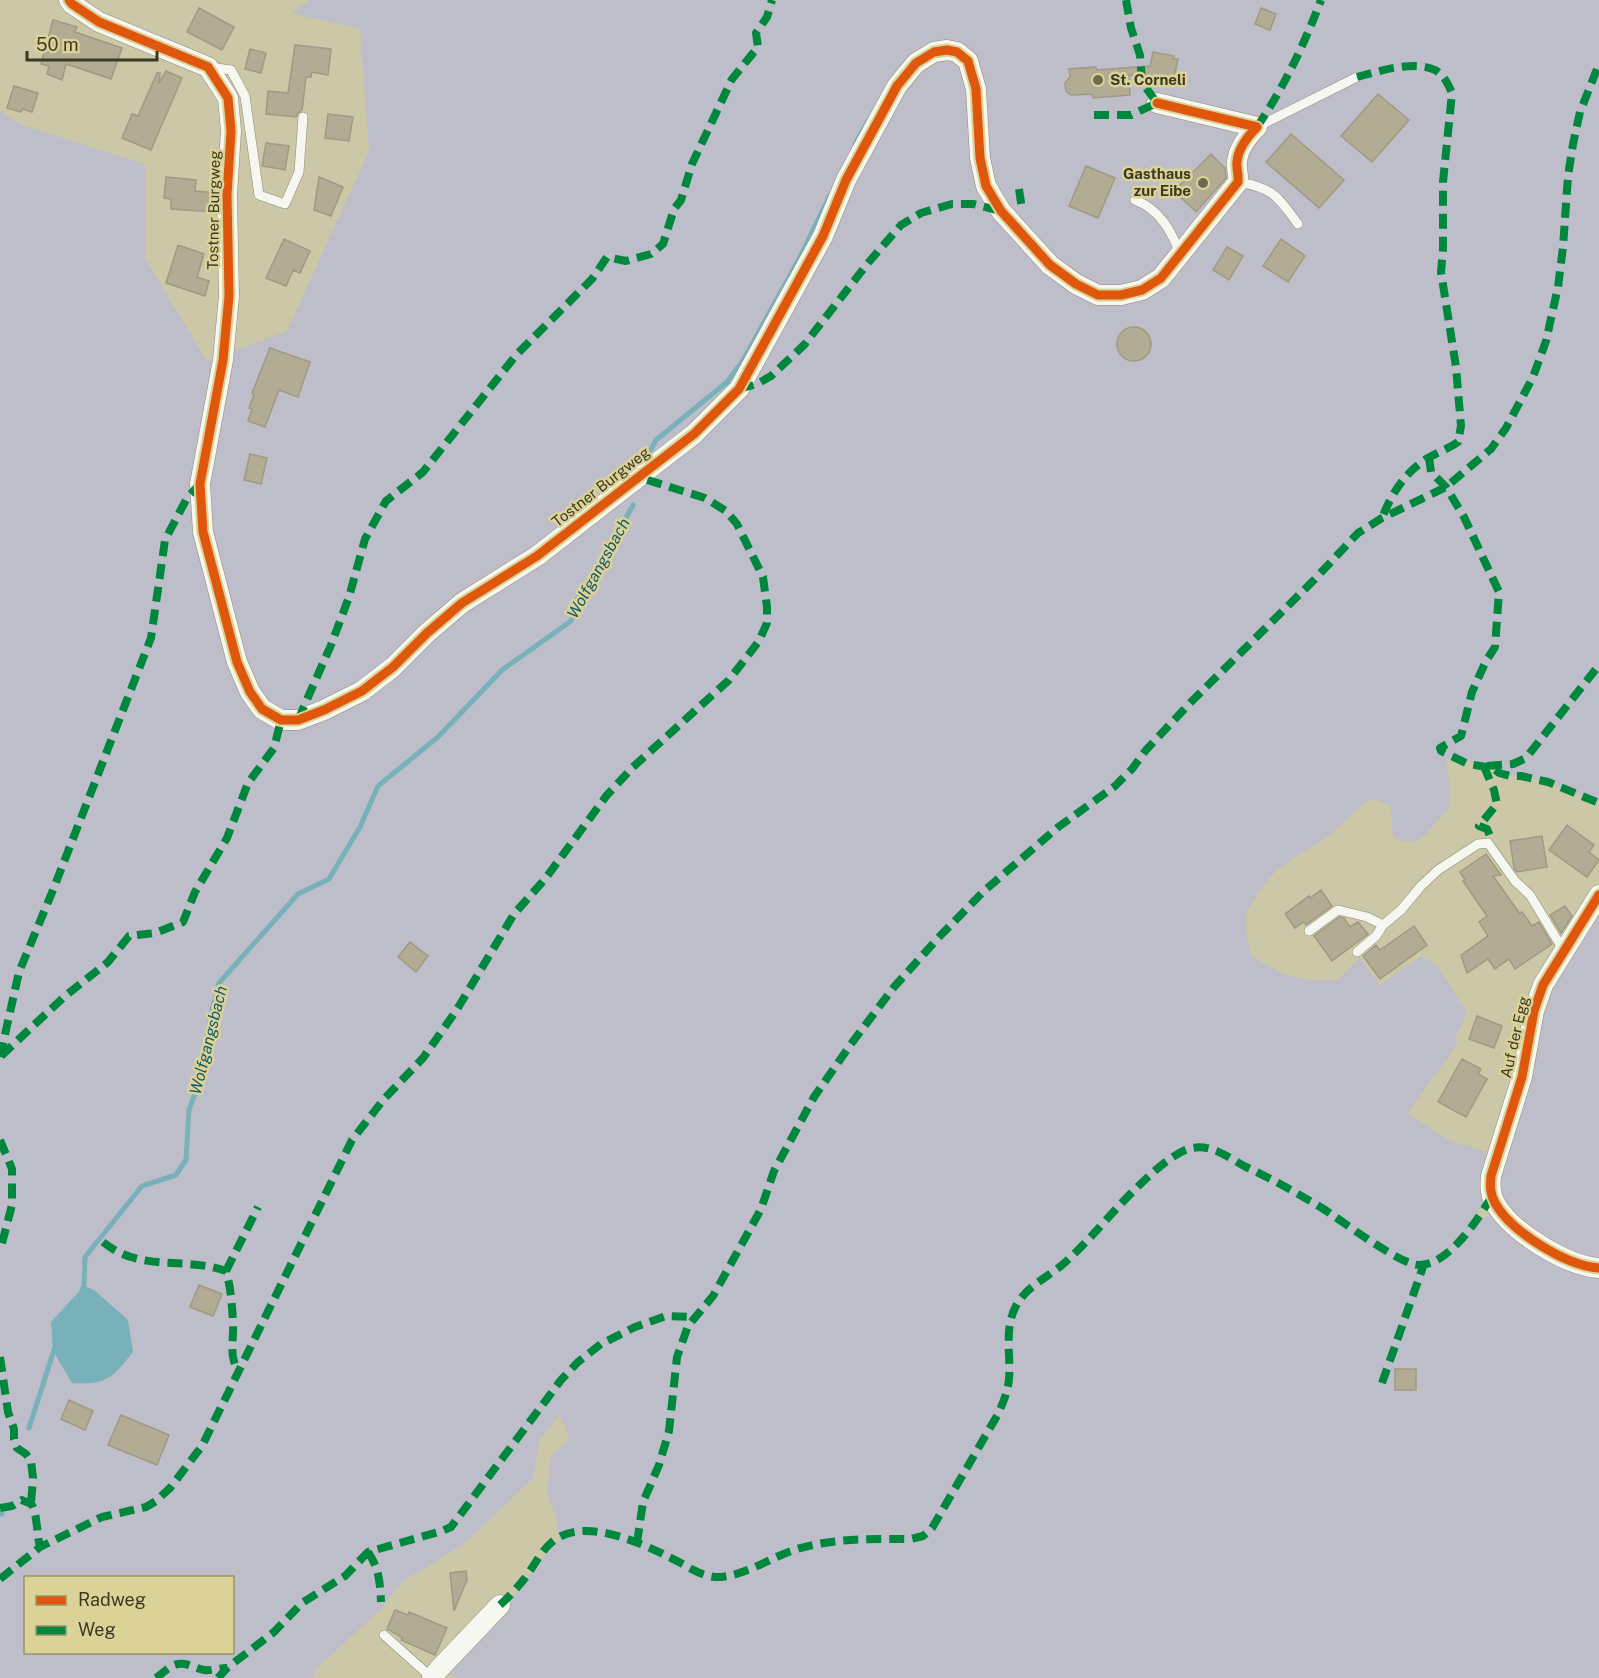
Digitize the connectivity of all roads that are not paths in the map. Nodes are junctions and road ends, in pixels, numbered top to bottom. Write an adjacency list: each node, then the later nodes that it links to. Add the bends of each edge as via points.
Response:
1 (69, 0): 2 (street, via 99,22)
2 (208, 67): 5 (lane, via 231,70 245,96 259,195 285,204 299,172); 10 (street, Tostner Burgweg, via 228,98 231,131 227,195 229,297 223,360 200,484 203,532 237,662 262,709 281,720 298,720 362,691 462,603 537,556 694,434 739,389 823,236 846,180 897,86 916,63 934,52 957,52 968,61 976,89 980,158 986,186 1000,211 1050,265 1098,295 1121,295 1142,290 1161,278)
3 (1357, 77): 6 (lane)
4 (1157, 103): 6 (street)
5 (303, 117)
6 (1257, 127): 7 (street, via 1240,151)
7 (1238, 182): 9 (lane, via 1261,186 1278,196); 10 (street, Tostner Burgweg)
8 (1135, 200): 10 (lane, via 1148,205 1159,216)
9 (1298, 224)
10 (1180, 255)
11 (1599, 896): 14 (street, Auf der Egg)
12 (1383, 925): 13 (lane, via 1338,910); 14 (lane, via 1438,870 1489,840 1515,881 1530,895); 15 (lane)
13 (1309, 931)
14 (1564, 951): 16 (street, Auf der Egg, via 1538,1000 1522,1077 1490,1188 1506,1217 1549,1251 1579,1265)
15 (1357, 952)
16 (1599, 1268)
17 (500, 1605): 19 (street)
18 (384, 1635): 19 (lane)
19 (432, 1678)

